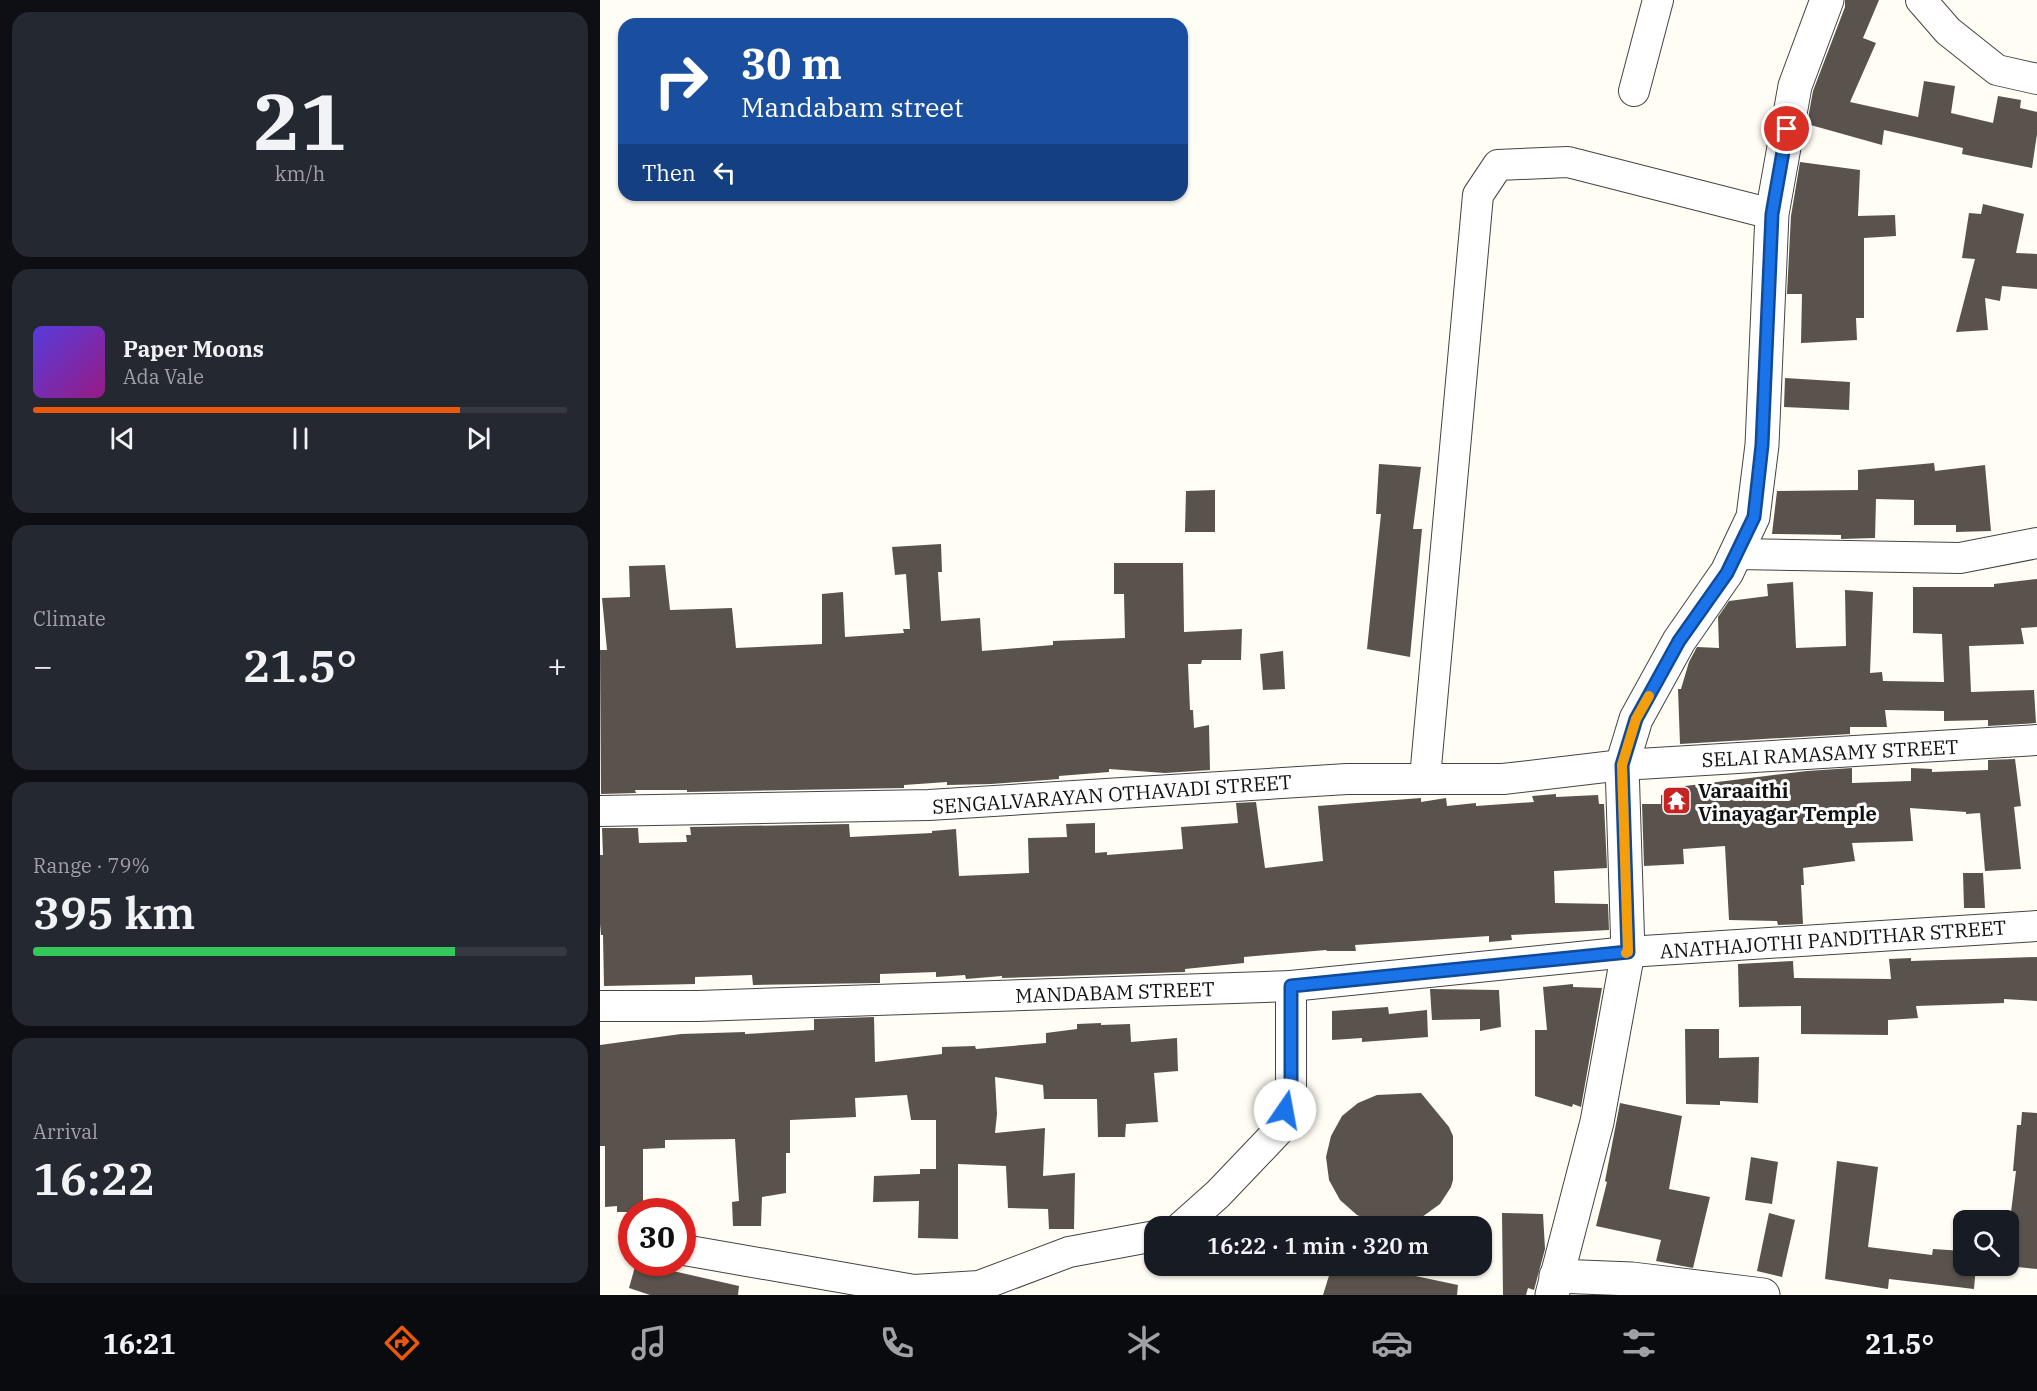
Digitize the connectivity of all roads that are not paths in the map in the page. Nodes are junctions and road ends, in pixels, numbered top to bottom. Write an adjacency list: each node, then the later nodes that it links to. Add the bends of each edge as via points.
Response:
1 (1658, 0): 5 (street)
2 (1827, 0): 6 (street, via 1795,86)
3 (1921, 0): 4 (street, via 1948,31 1996,70)
4 (2037, 79)
5 (1634, 91)
6 (1772, 214): 8 (street, via 1762,445 1754,517); 11 (street, via 1568,162 1498,165 1478,195)
7 (2037, 543): 8 (street, via 1960,558)
8 (1736, 554): 10 (street, via 1679,641 1636,719)
9 (2037, 740): 10 (street, SELAI RAMASAMY STREET)
10 (1622, 765): 11 (street, SENGALVARAYAN OTHAVADI STREET, via 1503,779); 14 (street)
11 (1425, 778): 12 (street, SENGALVARAYAN OTHAVADI STREET, via 1347,779 929,806)
12 (600, 811)
13 (2037, 926): 14 (street, ANATHAJOTHI PANDITHAR STREET)
14 (1628, 952): 15 (street, MANDABAM STREET); 20 (street, via 1597,1122)
15 (1291, 986): 16 (street, MANDABAM STREET); 17 (street, via 1291,1089 1279,1130)
16 (600, 1006)
17 (1193, 1216)
18 (1144, 1238): 21 (street, via 1069,1252 979,1286)
19 (696, 1252): 21 (street)
20 (1554, 1285): 22 (street, via 1632,1279)
21 (913, 1293)
22 (1763, 1295)

